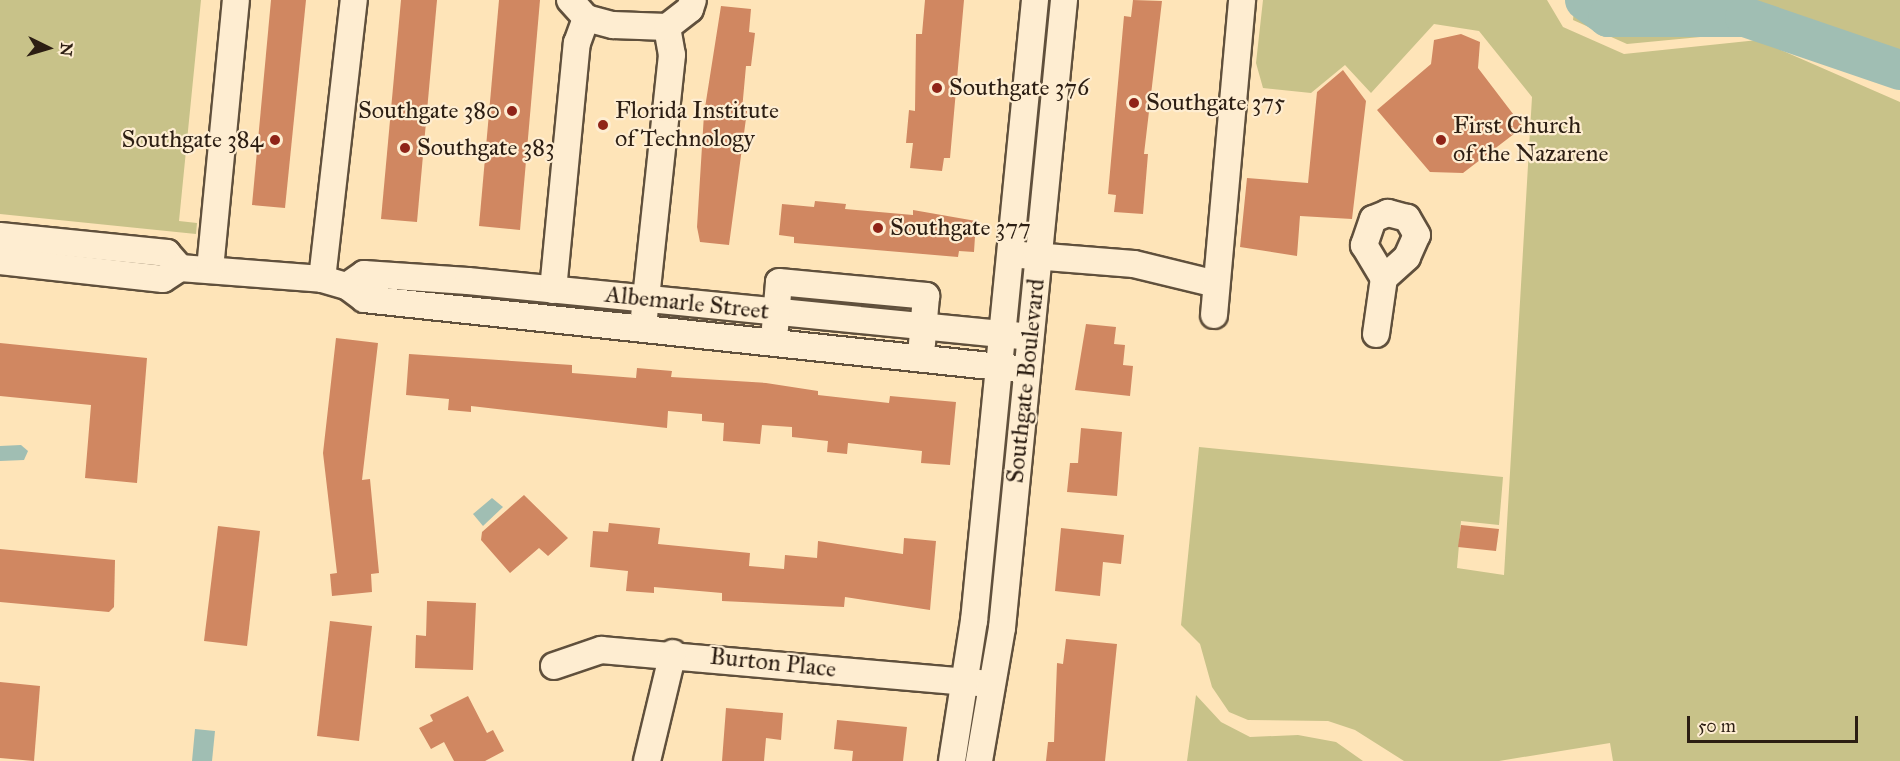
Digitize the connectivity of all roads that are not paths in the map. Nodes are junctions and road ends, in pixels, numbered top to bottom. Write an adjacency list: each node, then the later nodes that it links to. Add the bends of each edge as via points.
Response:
1 (236, 0): 14 (street)
2 (354, 0): 16 (street)
3 (693, 0): 8 (street, via 690,9)
4 (1035, 0): 10 (street, Southgate Boulevard)
5 (1064, 0): 11 (street, Southgate Boulevard)
6 (1242, 0): 18 (street)
7 (578, 9): 8 (street, via 613,25); 20 (street)
8 (667, 27): 21 (street, via 672,55)
9 (0, 236): 13 (street, via 167,253)
10 (1009, 254): 11 (street); 28 (street, Southgate Boulevard)
11 (1038, 257): 18 (street, via 1134,264); 30 (street, Southgate Boulevard)
12 (0, 261): 13 (street, Albemarle Street, via 163,279)
13 (180, 268): 14 (street, Albemarle Street)
14 (210, 269): 16 (street, Albemarle Street)
15 (1384, 278): 29 (street)
16 (322, 279): 19 (street, Albemarle Street)
17 (448, 280): 19 (street, Albemarle Street, via 364,274); 20 (street, Albemarle Street); 22 (street)
18 (1216, 284): 24 (street)
19 (347, 286): 22 (street, Albemarle Street, via 363,299)
20 (559, 290): 21 (street, Albemarle Street); 25 (street)
21 (646, 298): 23 (street, Albemarle Street); 26 (street)
22 (446, 308): 25 (street, Albemarle Street)
23 (776, 312): 27 (street, Albemarle Street); 31 (street)
24 (1214, 315)
25 (562, 318): 26 (street, Albemarle Street)
26 (643, 325): 31 (street, Albemarle Street)
27 (924, 327): 28 (street, Albemarle Street); 32 (street)
28 (1005, 334): 30 (street, Albemarle Street); 33 (street, Southgate Boulevard)
29 (1376, 334)
30 (1030, 337): 34 (street, Southgate Boulevard)
31 (773, 341): 32 (street, Albemarle Street)
32 (921, 356): 33 (street, Albemarle Street)
33 (1000, 366): 34 (street, Albemarle Street); 37 (street, Southgate Boulevard)
34 (1027, 370): 38 (street, Southgate Boulevard)
35 (673, 653): 36 (street, Burton Place, via 601,650); 37 (street, Burton Place); 39 (street)
36 (554, 666)
37 (967, 681): 38 (street, Burton Place); 40 (street, Southgate Boulevard)
38 (994, 684): 41 (street, Southgate Boulevard)
39 (647, 761)
40 (952, 761)
41 (979, 761)

